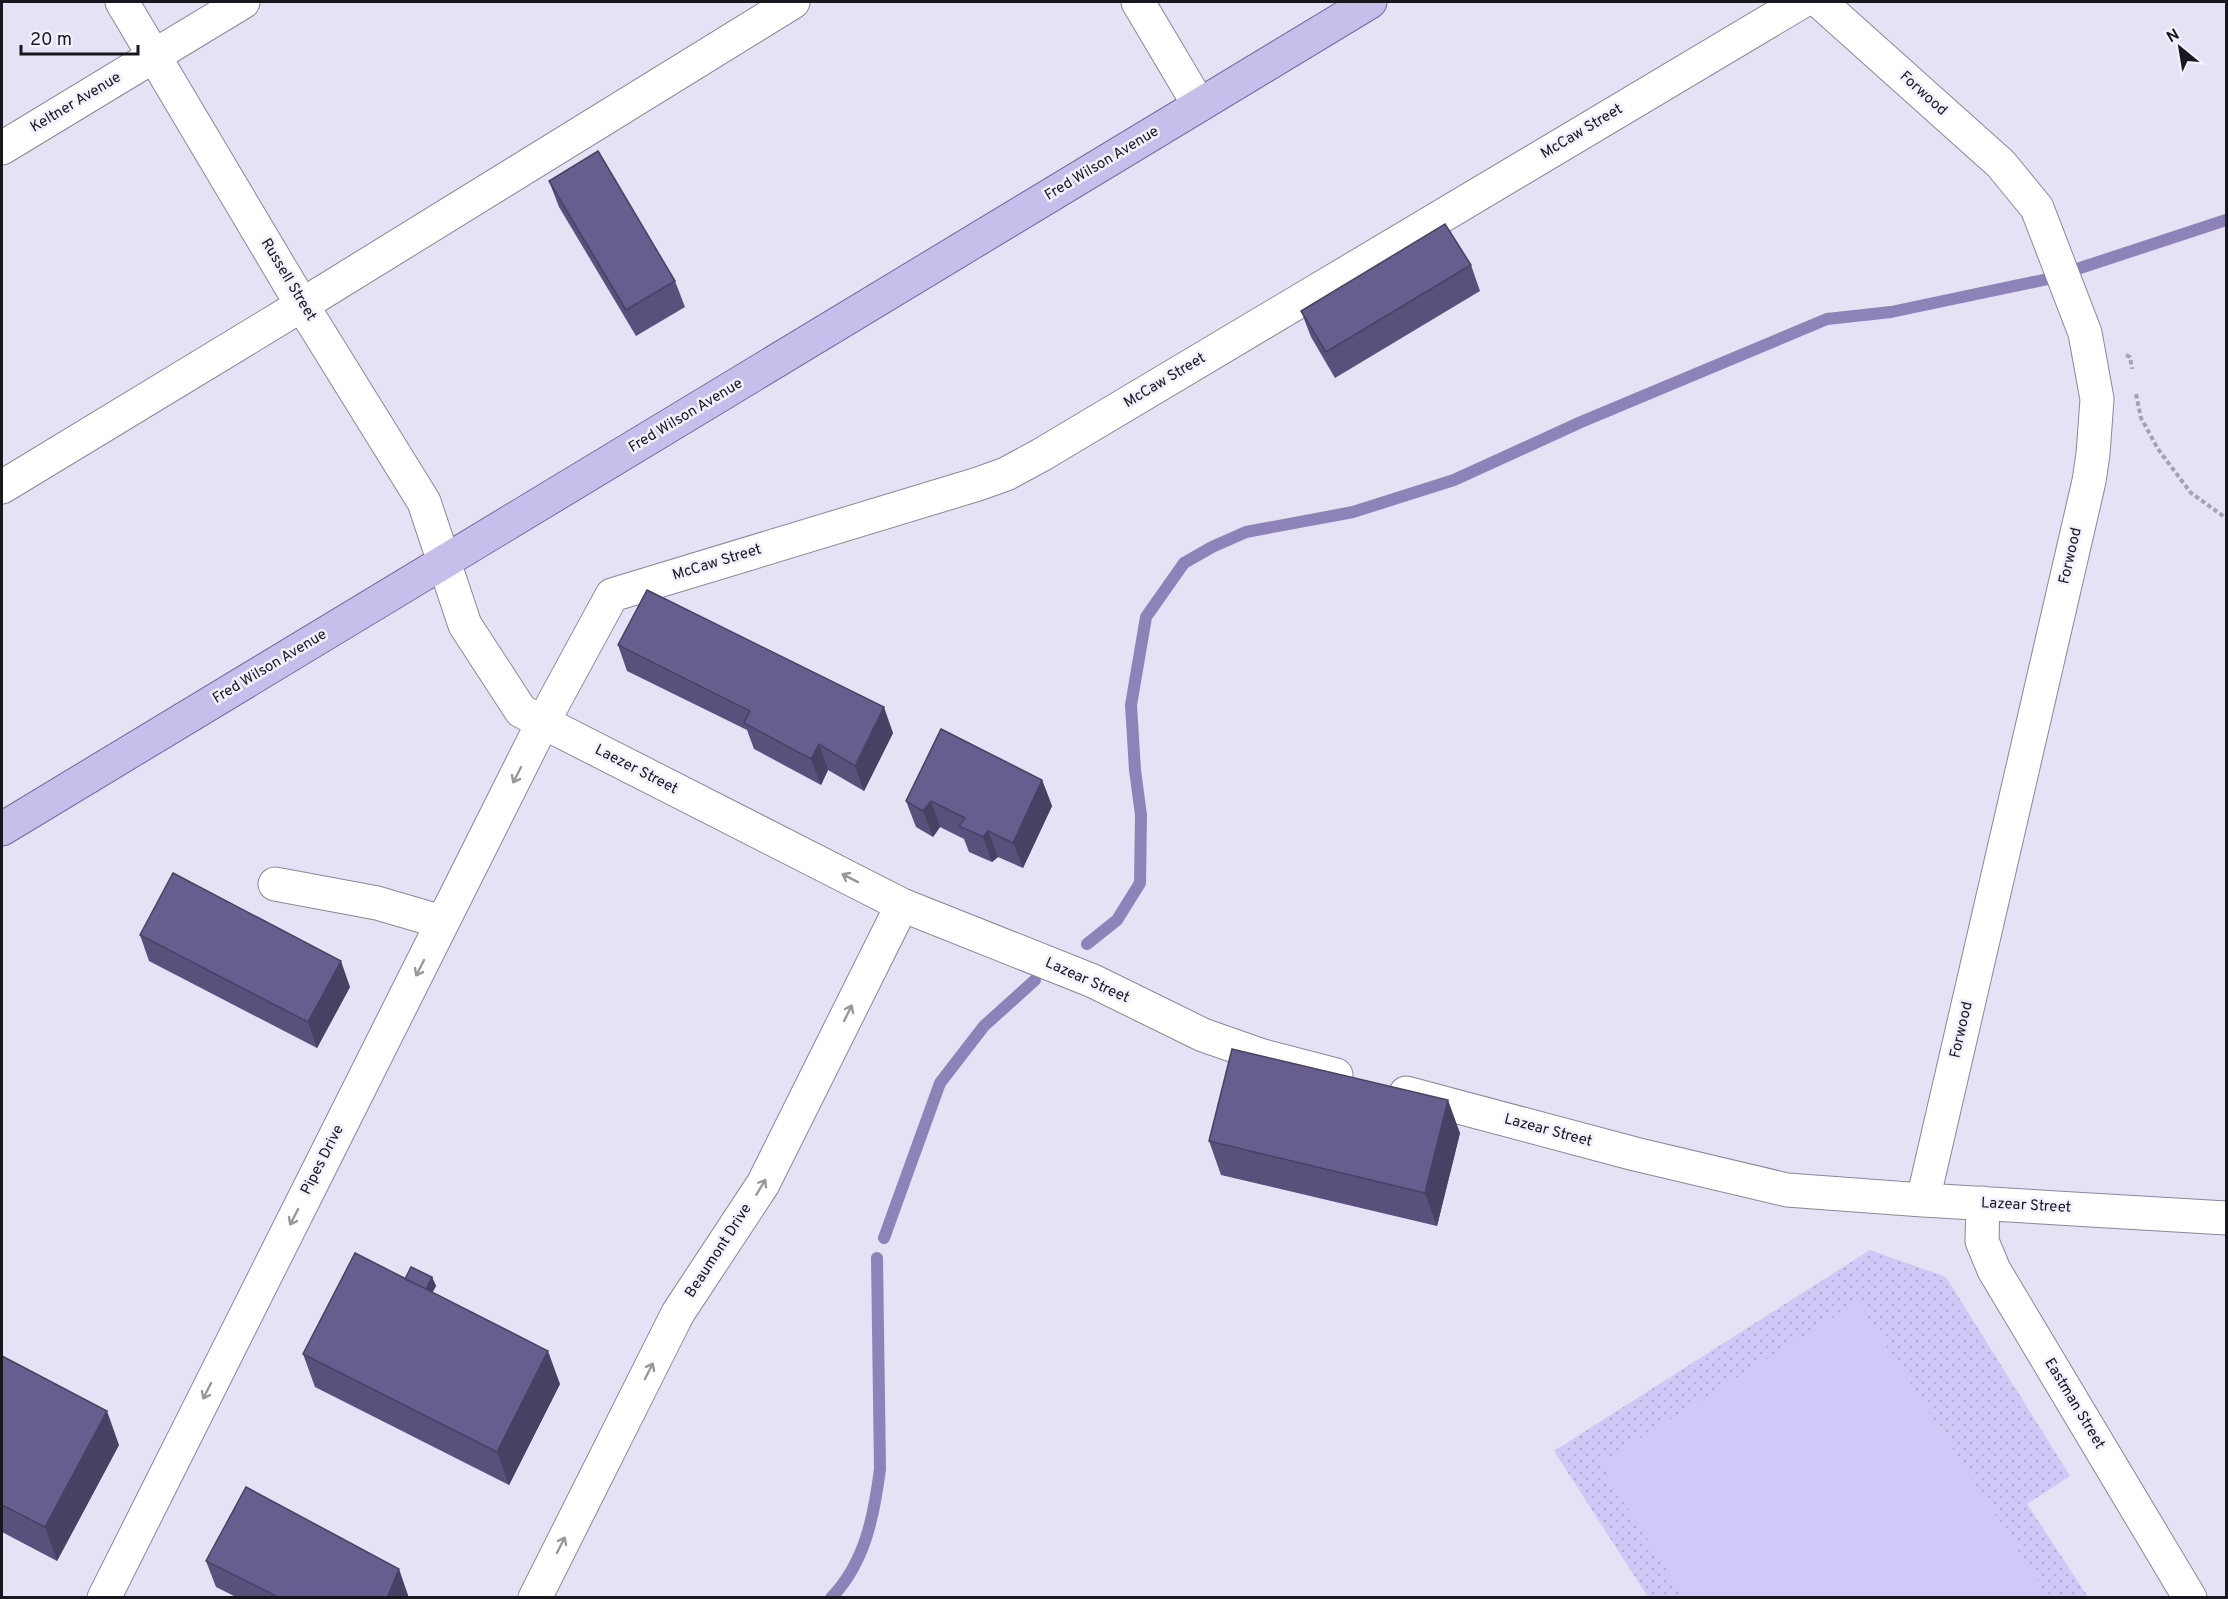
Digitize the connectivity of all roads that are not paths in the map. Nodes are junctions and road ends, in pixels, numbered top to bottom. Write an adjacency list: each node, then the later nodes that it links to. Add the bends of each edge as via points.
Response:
1 (122, 2): 8 (street, Russell Street)
2 (243, 2): 8 (street, Keltner Avenue)
3 (793, 2): 11 (street)
4 (1138, 2): 9 (street)
5 (1370, 2): 9 (main road, Fred Wilson Avenue)
6 (1801, 2): 14 (street, McCaw Street, via 1006,474 612,595)
7 (1820, 2): 19 (street, Forwood, via 2001,164 2031,201 2085,333 2097,399 2089,481)
8 (154, 55): 10 (street, Keltner Avenue); 11 (street, Russell Street)
9 (1199, 105): 13 (main road, Fred Wilson Avenue)
10 (2, 148)
11 (302, 305): 12 (street); 13 (street, Russell Street, via 424,502)
12 (2, 486)
13 (444, 562): 14 (street, Laezer Street, via 465,625 521,711); 15 (main road, Fred Wilson Avenue)
14 (543, 723): 17 (street, Laezer Street, one-way to 14); 18 (street, Pipes Drive, one-way to 18)
15 (2, 828)
16 (275, 884): 18 (street, via 377,903)
17 (902, 904): 19 (street, Lazear Street, via 1093,981 1203,1035 1263,1056 1787,1190); 23 (street, Beaumont Drive, one-way to 17, via 678,1313 764,1184)
18 (442, 922): 22 (street, Pipes Drive, one-way to 22)
19 (1923, 1200): 20 (street, Lazear Street)
20 (1983, 1203): 21 (street, Lazear Street); 24 (street, Eastman Street, via 1982,1241 1994,1270)
21 (2226, 1218)
22 (104, 1598)
23 (535, 1598)
24 (2190, 1598)

